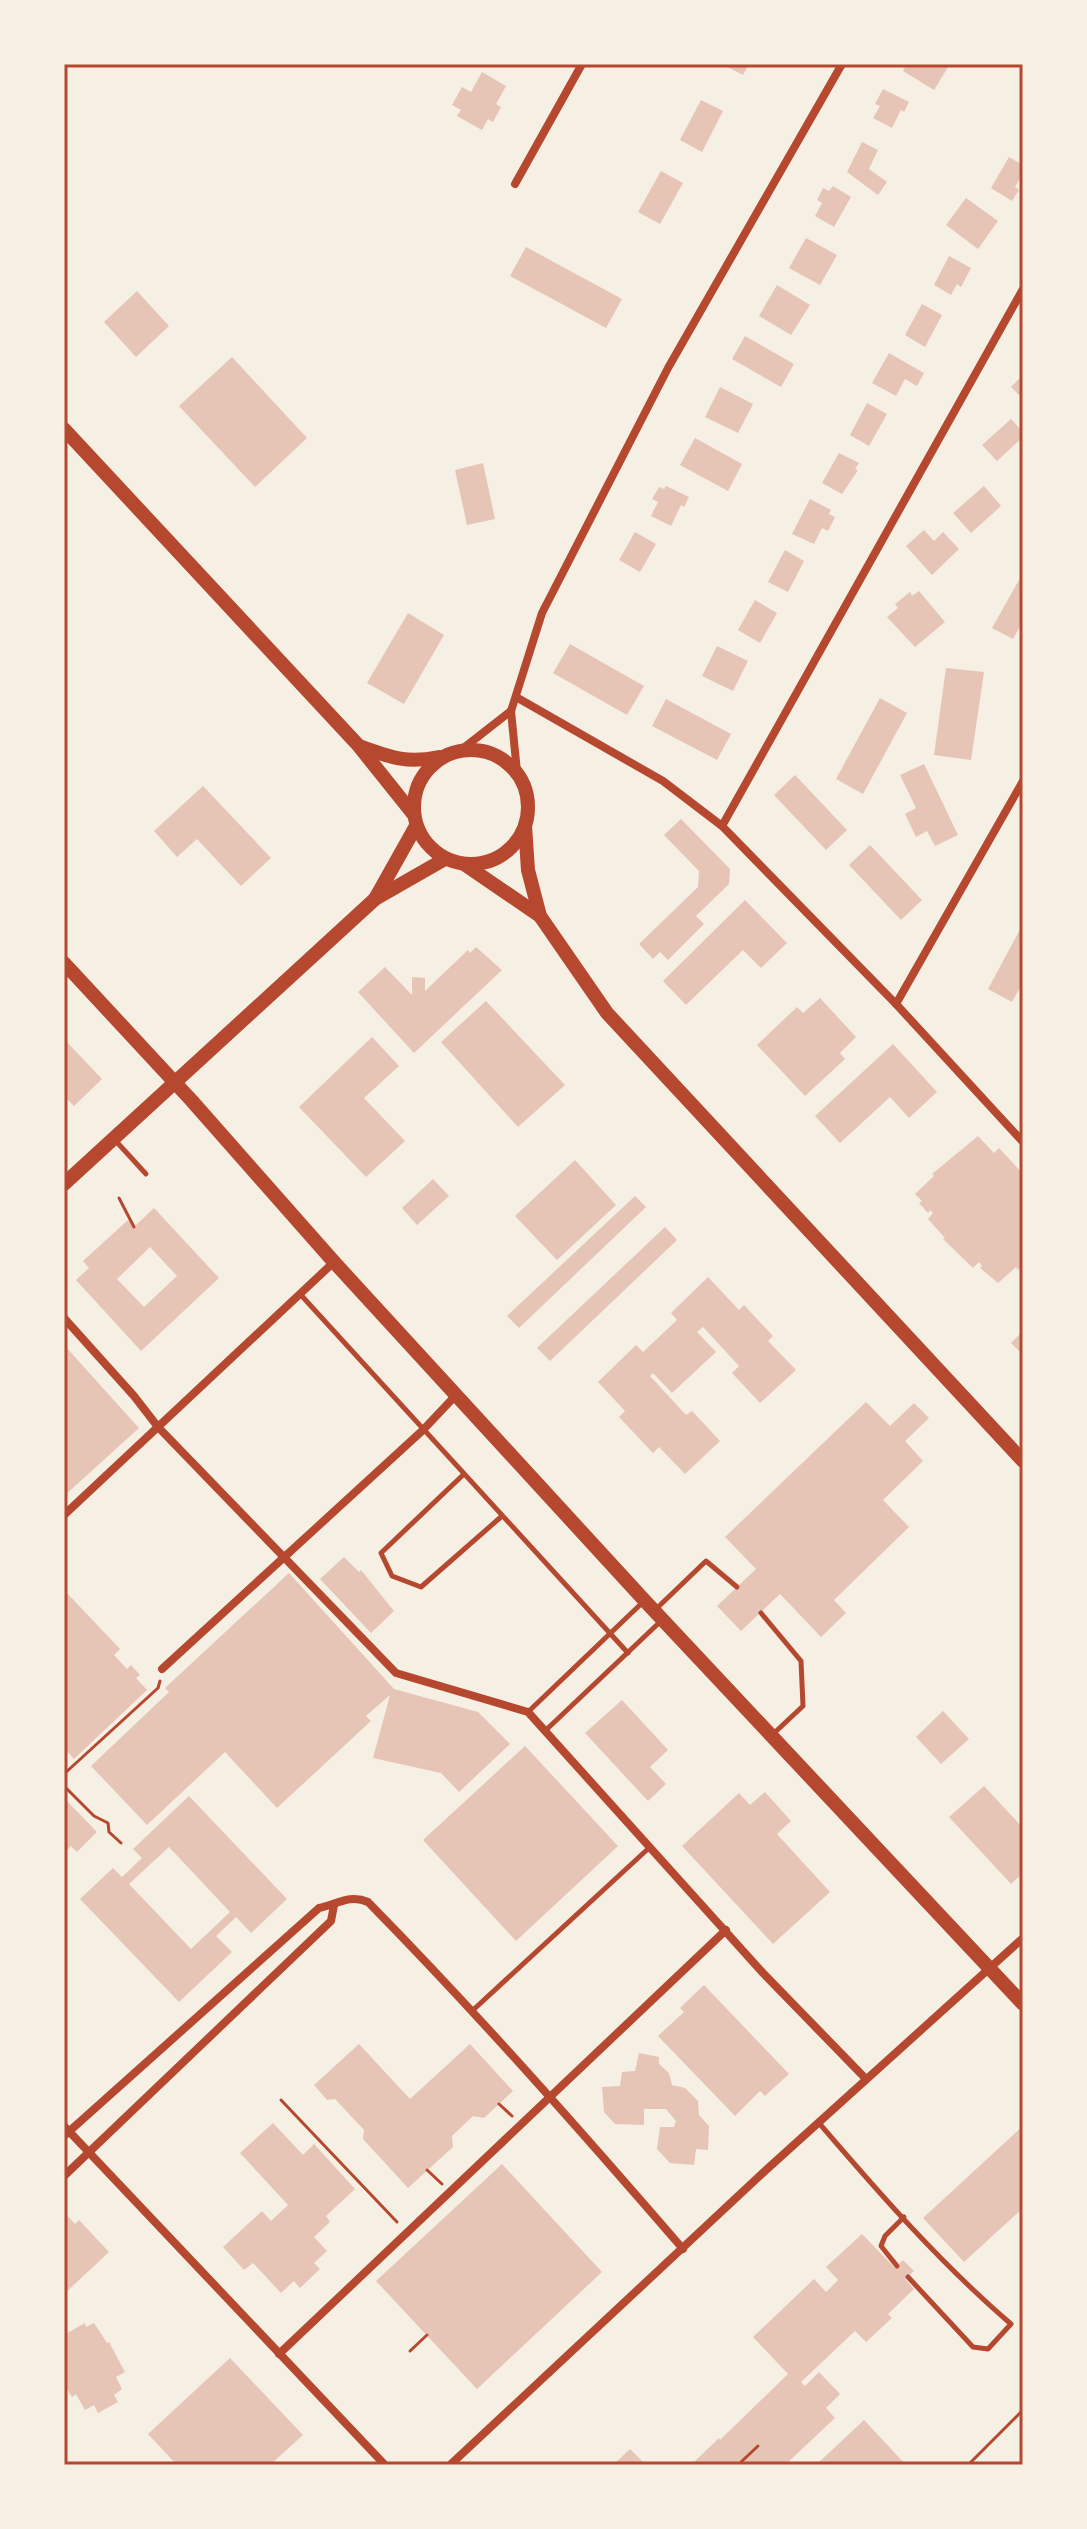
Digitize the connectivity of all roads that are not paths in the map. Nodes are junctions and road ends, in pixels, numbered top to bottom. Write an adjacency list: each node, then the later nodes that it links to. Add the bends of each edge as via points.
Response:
1 (582, 64): 3 (street)
2 (842, 64): 6 (street, via 668,368 542,613)
3 (515, 184)
4 (1023, 289): 15 (street)
5 (64, 429): 8 (main road)
6 (516, 697): 7 (street); 15 (street, via 663,781)
7 (511, 711): 9 (street); 11 (street)
8 (358, 745): 10 (main road, via 415,762); 13 (main road)
9 (461, 750): 10 (main road); 11 (main road, via 502,757)
10 (441, 757): 13 (main road, via 415,792)
11 (517, 772): 14 (main road, via 529,808)
12 (1023, 781): 21 (street)
13 (415, 820): 16 (main road, via 427,845); 18 (main road)
14 (525, 826): 17 (main road, via 501,856); 19 (main road, via 528,870)
15 (722, 826): 21 (street)
16 (445, 859): 17 (main road); 18 (main road)
17 (464, 864): 19 (main road)
18 (375, 899): 22 (main road)
19 (540, 916): 33 (main road, via 622,1032)
20 (64, 963): 22 (main road)
21 (896, 1004): 24 (street)
22 (174, 1081): 23 (main road); 27 (main road)
23 (113, 1138): 25 (lane); 26 (main road)
24 (1023, 1142)
25 (146, 1174)
26 (64, 1184)
27 (334, 1262): 28 (street); 30 (main road)
28 (300, 1294): 31 (street); 32 (lane)
29 (64, 1318): 31 (street)
30 (457, 1394): 32 (street); 39 (main road)
31 (158, 1427): 35 (street); 37 (street)
32 (423, 1430): 34 (lane); 37 (street)
33 (1023, 1461)
34 (464, 1474): 36 (lane); 36 (lane, via 381,1553 392,1576 421,1587)
35 (64, 1515)
36 (502, 1516): 41 (lane)
37 (284, 1557): 43 (street); 44 (street, via 396,1673)
38 (737, 1587): 39 (lane, via 706,1561)
39 (654, 1611): 41 (lane); 42 (lane); 46 (main road)
40 (761, 1613): 46 (lane, via 801,1661 803,1706)
41 (610, 1634): 42 (lane); 44 (lane)
42 (628, 1653): 45 (lane)
43 (162, 1669)
44 (528, 1712): 45 (street)
45 (546, 1730): 47 (street)
46 (771, 1735): 51 (main road)
47 (650, 1846): 49 (street); 53 (lane)
48 (334, 1905): 53 (street, via 352,1898 368,1902); 57 (street, via 319,1908); 58 (street, via 331,1921)
49 (726, 1930): 54 (street); 55 (street)
50 (1023, 1938): 51 (street)
51 (989, 1968): 52 (main road); 54 (street)
52 (1023, 2004)
53 (470, 2012): 55 (street)
54 (866, 2079): 56 (street)
55 (549, 2097): 61 (street); 64 (street)
56 (819, 2123): 60 (lane); 61 (street)
57 (66, 2131): 58 (street)
58 (89, 2152): 59 (street); 64 (street)
59 (64, 2176)
60 (904, 2217): 62 (lane, via 881,2246); 63 (lane, via 1011,2324 988,2349 973,2347)
61 (683, 2249): 66 (street)
62 (897, 2266)
63 (908, 2277)
64 (279, 2354): 65 (street)
65 (385, 2465)
66 (450, 2465)

